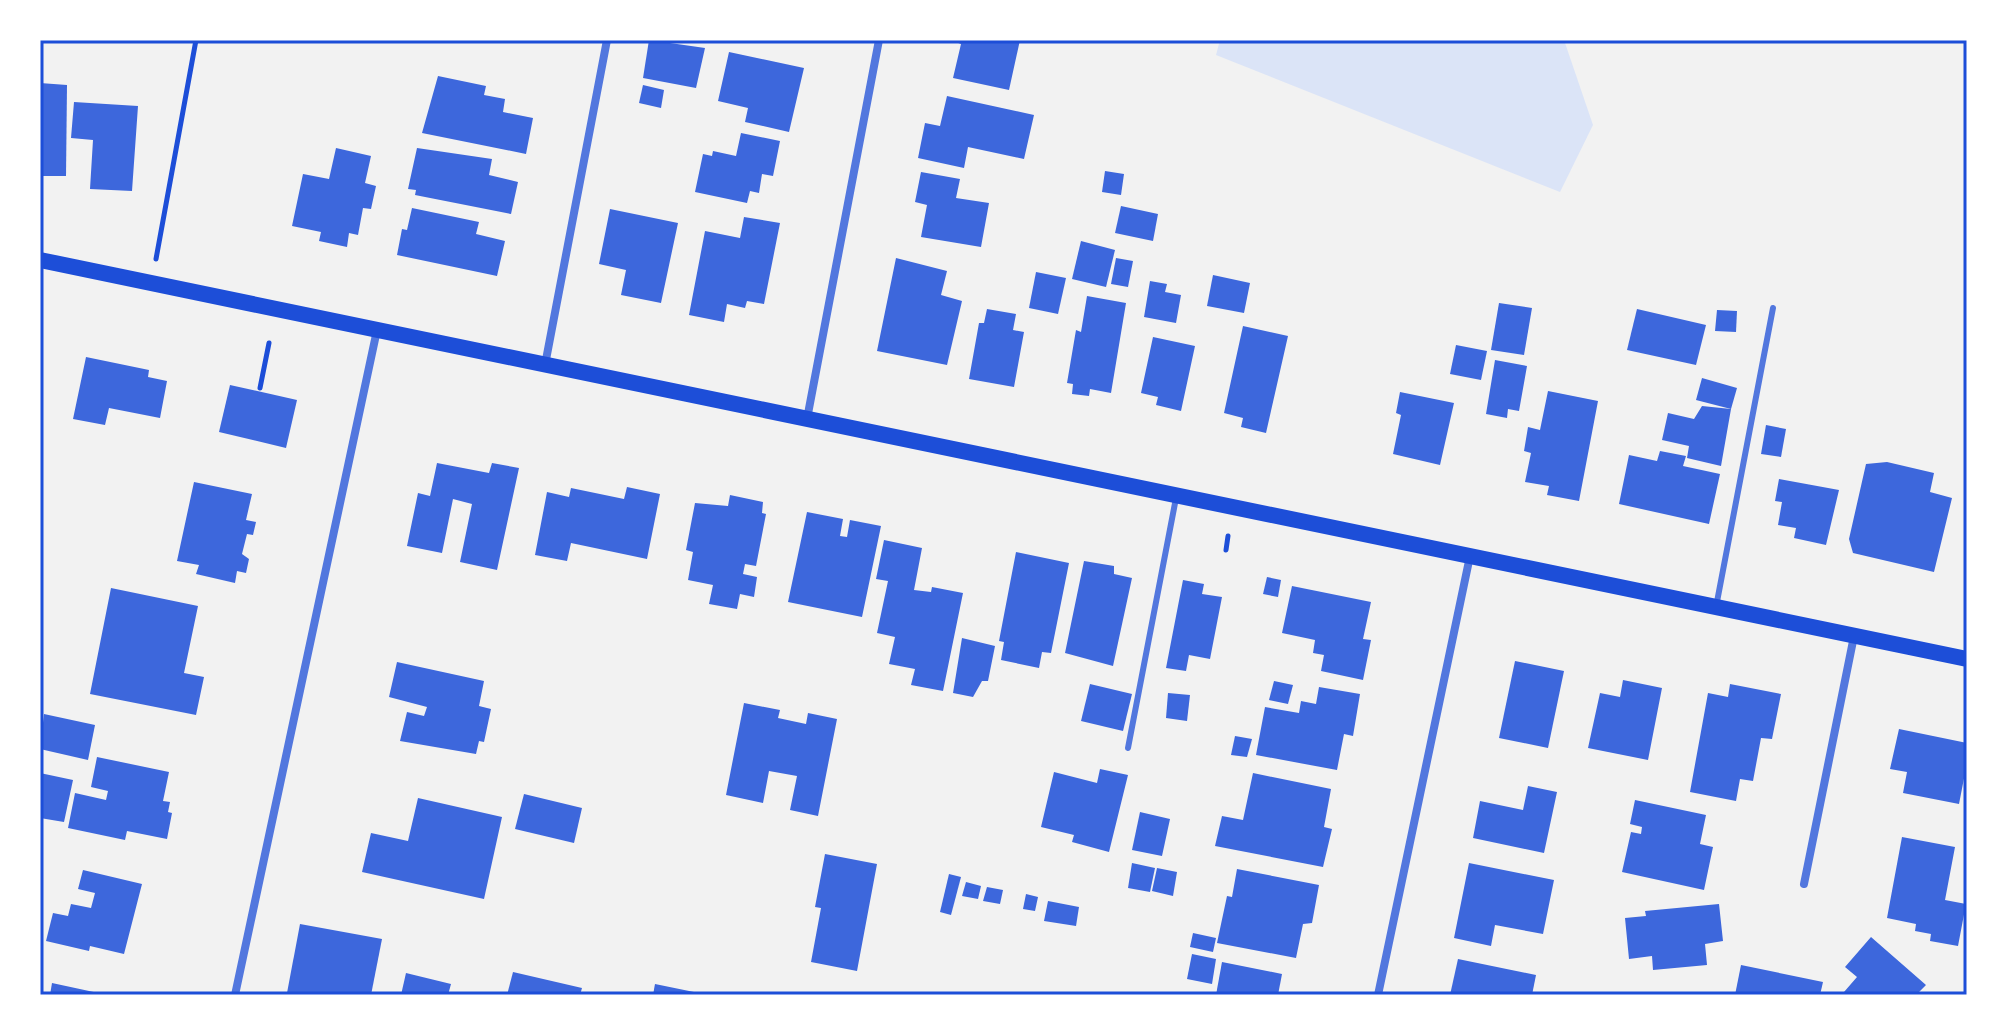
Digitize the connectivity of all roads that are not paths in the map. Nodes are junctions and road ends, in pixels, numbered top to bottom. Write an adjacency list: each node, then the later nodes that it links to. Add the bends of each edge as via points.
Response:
1 (607, 40): 6 (street)
2 (879, 40): 7 (street)
3 (40, 260): 5 (main road)
4 (1773, 308): 10 (lane)
5 (377, 330): 6 (main road); 15 (street)
6 (545, 366): 7 (main road)
7 (807, 419): 8 (main road)
8 (1177, 495): 9 (main road); 13 (lane)
9 (1470, 556): 10 (main road); 16 (street)
10 (1716, 607): 11 (main road)
11 (1854, 635): 12 (main road); 14 (street)
12 (1967, 659)
13 (1128, 748)
14 (1804, 884)
15 (235, 995)
16 (1378, 995)

